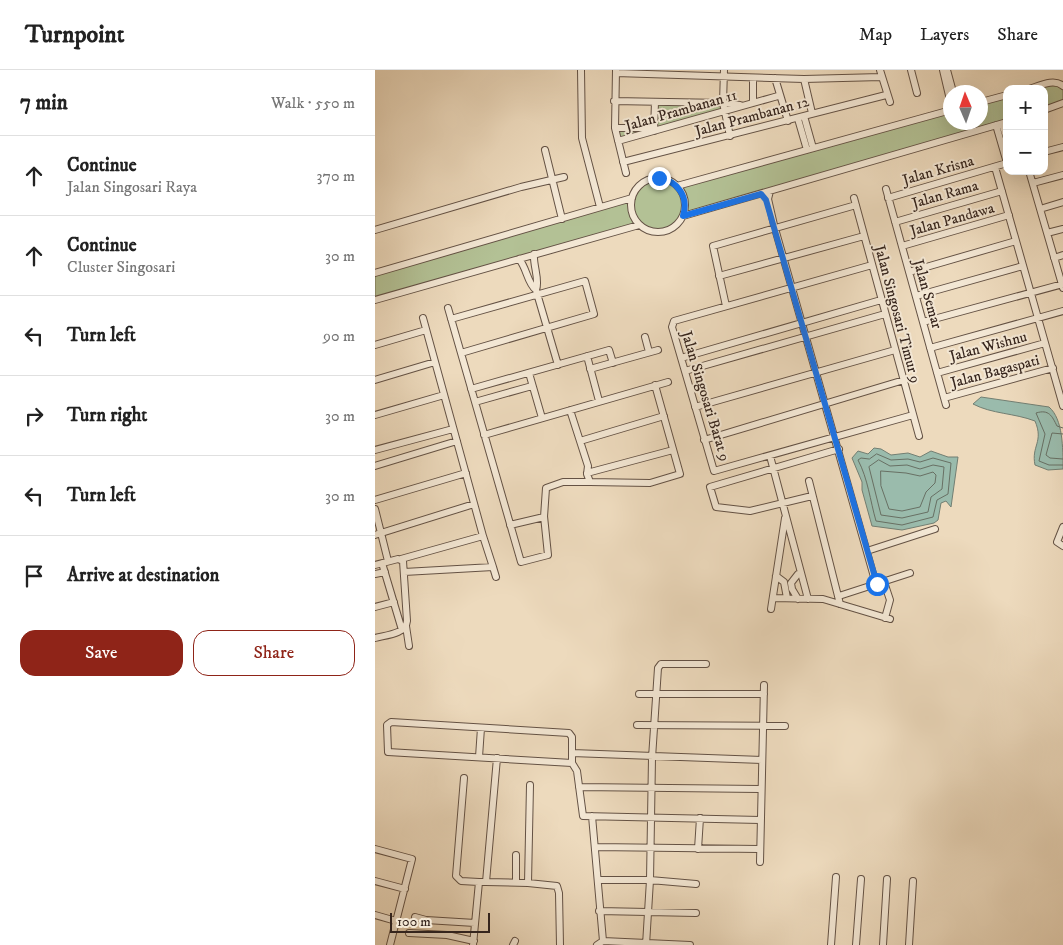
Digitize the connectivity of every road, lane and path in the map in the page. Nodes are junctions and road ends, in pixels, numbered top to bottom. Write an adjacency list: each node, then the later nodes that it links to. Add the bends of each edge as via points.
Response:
1 (581, 70): 63 (street, via 582,138)
2 (911, 70): 15 (street)
3 (943, 70): 12 (street)
4 (947, 70): 13 (street)
5 (616, 71): 6 (street); 20 (street)
6 (723, 73): 8 (street); 23 (street)
7 (880, 74): 10 (street); 16 (street)
8 (753, 78): 9 (street); 24 (street)
9 (775, 78): 10 (street); 17 (street)
10 (804, 79): 30 (street)
11 (1062, 82): 14 (street)
12 (947, 85)
13 (951, 85)
14 (1043, 85)
15 (917, 93)
16 (886, 95): 22 (street); 30 (street, Jalan Prambanan 12)
17 (779, 96): 24 (street, Jalan Prambanan 11); 32 (street)
18 (1003, 96): 19 (street)
19 (988, 100)
20 (614, 102): 21 (street); 34 (street)
21 (655, 102): 23 (street); 35 (street)
22 (890, 102)
23 (723, 103): 26 (street); 28 (street)
24 (753, 103): 26 (street, Jalan Prambanan 11)
25 (1063, 103): 27 (street)
26 (742, 105): 28 (street, Jalan Prambanan 11)
27 (1048, 109)
28 (724, 111): 35 (street, Jalan Prambanan 11); 36 (street)
29 (943, 112): 40 (street)
30 (811, 113): 31 (street, Jalan Prambanan 12)
31 (801, 117): 32 (street, Jalan Prambanan 12); 40 (street)
32 (788, 121): 36 (street, Jalan Prambanan 12)
33 (1001, 124): 37 (street); 55 (street)
34 (615, 128): 35 (street); 38 (street)
35 (653, 129): 38 (street, Jalan Prambanan 11)
36 (730, 136): 43 (street, Jalan Prambanan 12)
37 (1003, 137)
38 (618, 141): 43 (street)
39 (1063, 147): 42 (street)
40 (810, 149): 52 (street)
41 (545, 150): 50 (street)
42 (1048, 151)
43 (623, 162): 46 (street)
44 (1003, 164): 45 (street, Jalan Krisna)
45 (995, 167): 54 (street); 59 (street, Jalan Krisna)
46 (626, 173)
47 (1030, 175): 51 (street)
48 (1063, 175): 51 (street)
49 (564, 177): 50 (street)
50 (552, 179): 67 (street); 72 (street)
51 (1033, 183): 64 (street)
52 (677, 186): 57 (street, via 664,179 649,180 640,185); 66 (street, via 685,200)
53 (886, 189): 59 (street, Jalan Semar)
54 (1002, 191): 65 (street); 68 (street, Jalan Rama)
55 (770, 192): 56 (street); 60 (street)
56 (761, 194): 60 (street); 66 (street)
57 (632, 198): 63 (street); 69 (street, via 632,214)
58 (854, 198): 62 (street, Jalan Singosari Timur 9)
59 (889, 198): 68 (street, Jalan Semar)
60 (767, 200): 70 (street)
61 (1063, 202): 64 (street)
62 (856, 206): 70 (street); 74 (street, Jalan Singosari Timur 9)
63 (600, 207): 67 (street)
64 (1040, 209): 73 (street)
65 (1009, 215): 75 (street); 76 (street, Jalan Pandawa)
66 (683, 216): 69 (street, via 673,228 664,232)
67 (562, 219): 86 (street)
68 (895, 222): 76 (street, Jalan Semar)
69 (639, 225): 77 (street)
70 (775, 227): 79 (street); 87 (street, via 715,245 712,248)
71 (1063, 229): 73 (street)
72 (375, 230)
73 (1047, 233): 80 (street)
74 (864, 236): 79 (street); 82 (street, Jalan Singosari Timur 9)
75 (1016, 241): 84 (street); 85 (street)
76 (902, 246): 85 (street, Jalan Semar)
77 (534, 254): 81 (street); 83 (street)
78 (1063, 255): 80 (street)
79 (784, 258): 87 (street); 89 (street)
80 (1054, 258): 88 (street)
81 (519, 259): 83 (street); 93 (street)
82 (872, 265): 89 (street); 94 (street, Jalan Singosari Timur 9)
83 (530, 266): 90 (street, via 538,285)
84 (1023, 266): 91 (street); 92 (street)
85 (909, 272): 92 (street, Jalan Semar)
86 (375, 274)
87 (719, 276): 95 (street)
88 (1063, 285): 91 (street)
89 (793, 286): 95 (street); 102 (street)
90 (537, 293): 101 (street); 104 (street); 104 (street, via 585,280 594,314)
91 (1031, 293): 100 (street); 103 (street)
92 (916, 296): 103 (street, Jalan Semar)
93 (375, 300)
94 (881, 300): 98 (street, Jalan Singosari Timur 9); 102 (street)
95 (726, 306): 116 (street, Jalan Singosari Barat 9, via 674,321 672,327)
96 (448, 308): 101 (street)
97 (1063, 311): 100 (street)
98 (885, 314): 106 (street); 112 (street, Jalan Singosari Timur 9)
99 (423, 318): 105 (street)
100 (1038, 318): 108 (street); 110 (street)
101 (451, 319): 114 (street)
102 (802, 322): 106 (street); 116 (street)
103 (923, 322): 110 (street, Jalan Semar)
104 (548, 329): 114 (street); 119 (street)
105 (426, 330): 109 (street); 117 (street)
106 (807, 336): 122 (street); 124 (street)
107 (645, 337): 113 (street)
108 (1045, 343): 120 (street); 125 (street, Jalan Wishnu)
109 (375, 345)
110 (931, 348): 125 (street, Jalan Semar)
111 (657, 350): 113 (street)
112 (895, 350): 124 (street); 127 (street, Jalan Singosari Timur 9)
113 (649, 352): 118 (street)
114 (461, 353): 131 (street)
115 (587, 356): 118 (street, via 609,350); 119 (street); 121 (street)
116 (681, 358): 122 (street, Jalan Singosari Barat 9)
117 (435, 362): 126 (street); 132 (street)
118 (613, 362): 121 (street)
119 (558, 365): 123 (street)
120 (1053, 368): 135 (street, Jalan Bagaspati); 137 (street)
121 (590, 369): 133 (street)
122 (685, 371): 138 (street, Jalan Singosari Barat 9)
123 (529, 373): 130 (street); 131 (street)
124 (817, 373): 136 (street); 138 (street)
125 (937, 373): 135 (street, Jalan Semar)
126 (375, 380)
127 (904, 380): 136 (street); 141 (street, Jalan Singosari Timur 9)
128 (668, 382): 129 (street)
129 (655, 385): 133 (street); 142 (street)
130 (533, 386): 134 (street); 143 (street)
131 (471, 389): 134 (street)
132 (444, 395): 140 (street); 144 (street)
133 (599, 401): 139 (street)
134 (475, 402): 145 (street)
135 (945, 402)
136 (825, 403): 147 (street); 148 (street)
137 (1063, 406)
138 (695, 407): 148 (street, Jalan Singosari Barat 9)
139 (570, 410): 143 (street); 150 (street)
140 (375, 415)
141 (913, 415): 146 (street, Jalan Singosari Timur 9); 147 (street)
142 (664, 416): 150 (street); 153 (street)
143 (542, 418): 145 (street)
144 (453, 429): 149 (street); 152 (street)
145 (484, 435): 168 (street)
146 (919, 436)
147 (835, 437): 151 (street); 154 (street)
148 (703, 440): 154 (street, Jalan Singosari Barat 9, via 712,468 717,471)
149 (457, 441): 155 (street); 157 (street)
150 (580, 441): 158 (street)
151 (839, 449): 156 (street); 176 (street)
152 (375, 450)
153 (673, 450): 158 (street); 160 (street, via 679,474 651,483)
154 (770, 456): 156 (street)
155 (375, 466)
156 (773, 468): 163 (street); 163 (street, via 712,486 714,505 750,510)
157 (465, 473): 162 (street); 164 (street)
158 (587, 473): 160 (street)
159 (809, 481): 161 (street)
160 (590, 482): 167 (street, via 563,482 546,488)
161 (812, 496): 163 (street); 190 (street)
162 (375, 500)
163 (783, 503): 166 (street)
164 (474, 504): 171 (street); 172 (street)
165 (375, 509): 171 (street)
166 (786, 514): 173 (street); 174 (street)
167 (544, 516): 168 (street); 168 (street, via 549,555 521,562)
168 (510, 525)
169 (1063, 527): 175 (street, via 1057,542)
170 (935, 529): 176 (street)
171 (378, 535): 178 (street)
172 (483, 536): 177 (street); 180 (street)
173 (793, 542): 174 (street); 185 (street)
174 (781, 543): 186 (street)
175 (1063, 546)
176 (867, 551): 189 (street)
177 (401, 559): 178 (street); 182 (street)
178 (385, 562): 179 (street); 181 (street)
179 (375, 565)
180 (493, 567): 182 (street); 187 (street)
181 (385, 572): 184 (street); 195 (street)
182 (404, 572): 199 (street)
183 (910, 573): 188 (street)
184 (375, 574)
185 (801, 574): 193 (street, via 791,582); 194 (street)
186 (776, 576): 191 (street); 192 (street, via 784,582)
187 (496, 577)
188 (884, 582): 189 (street); 196 (street, via 890,600 887,618)
189 (877, 584): 190 (street)
190 (839, 596): 196 (street)
191 (773, 598): 192 (street); 198 (street)
192 (787, 598): 193 (street)
193 (798, 598): 194 (street)
194 (808, 599): 196 (street)
195 (393, 602): 197 (street); 199 (street)
196 (840, 604)
197 (375, 607)
198 (771, 609)
199 (404, 628): 200 (street); 201 (street)
200 (375, 638)
201 (409, 646)
202 (706, 664): 205 (street, via 659,664)
203 (764, 685): 206 (street)
204 (639, 694): 205 (street)
205 (656, 694): 206 (street); 208 (street)
206 (764, 694): 209 (street)
207 (637, 724): 208 (street)
208 (654, 724): 209 (street); 215 (street)
209 (764, 726): 210 (street); 216 (street)
210 (785, 726)
211 (481, 728): 212 (street, via 569,733); 213 (street); 213 (street, via 387,724 388,752)
212 (572, 753): 215 (street); 217 (street)
213 (479, 757): 214 (street)
214 (497, 758): 217 (street); 241 (street)
215 (652, 758): 216 (street); 220 (street)
216 (762, 760): 222 (street)
217 (572, 763): 221 (street, via 577,771)
218 (463, 778): 241 (street, via 456,876 461,881)
219 (530, 785): 243 (street)
220 (652, 786): 221 (street); 222 (street); 224 (street)
221 (579, 787): 223 (street, via 582,814)
222 (760, 790): 226 (street)
223 (592, 816): 224 (street); 227 (street)
224 (651, 818): 225 (street); 228 (street)
225 (700, 818): 226 (street); 230 (street)
226 (759, 820): 231 (street)
227 (595, 847): 228 (street); 237 (street)
228 (651, 848): 230 (street); 238 (street)
229 (375, 849): 245 (street, via 413,859)
230 (698, 849): 231 (street)
231 (759, 849): 233 (street)
232 (516, 855): 242 (street)
233 (760, 862)
234 (837, 877): 260 (street)
235 (861, 879): 261 (street)
236 (887, 879): 262 (street)
237 (598, 880): 238 (street); 246 (street)
238 (650, 880): 244 (street); 247 (street)
239 (375, 881): 245 (street)
240 (913, 881): 263 (street)
241 (483, 882): 242 (street); 252 (street)
242 (516, 882): 243 (street)
243 (528, 882): 259 (street, via 558,887)
244 (696, 884)
245 (405, 889): 251 (street)
246 (599, 912): 247 (street); 254 (street)
247 (647, 912): 248 (street); 256 (street)
248 (696, 913)
249 (375, 916): 251 (street)
250 (415, 917): 252 (street)
251 (396, 921): 258 (street)
252 (475, 923): 255 (street)
253 (409, 933): 255 (street, via 447,935)
254 (600, 943): 256 (street)
255 (475, 944)
256 (646, 944): 257 (street)
257 (690, 944)
258 (390, 945)
259 (560, 945)
260 (831, 945)
261 (856, 945)
262 (883, 945)
263 (909, 945)

